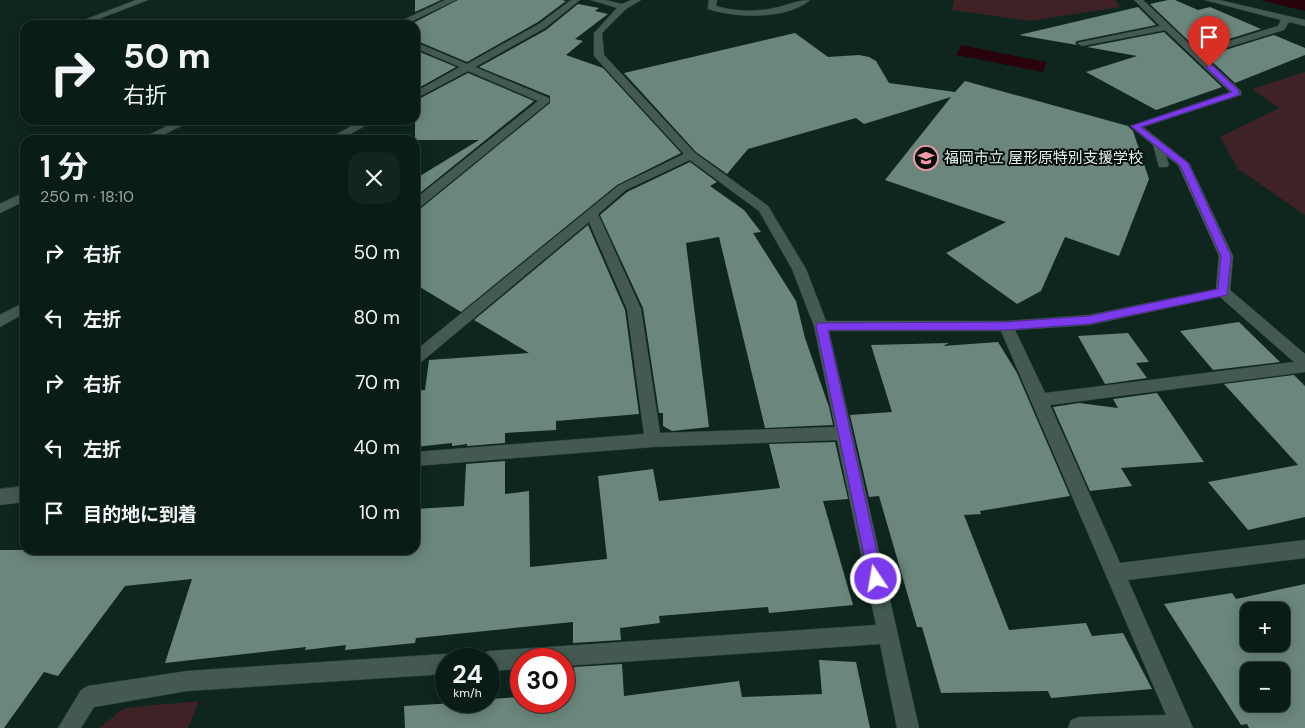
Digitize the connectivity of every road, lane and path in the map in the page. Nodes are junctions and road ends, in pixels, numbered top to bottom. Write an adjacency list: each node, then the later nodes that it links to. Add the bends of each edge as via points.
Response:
1 (144, 0): 12 (street)
2 (452, 0): 13 (street)
3 (576, 0): 19 (street, via 542,26)
4 (595, 0): 10 (street)
5 (637, 0): 10 (street)
6 (713, 0): 7 (street, via 711,7 747,15)
7 (806, 0)
8 (1138, 0): 15 (street)
9 (1209, 0): 11 (street)
10 (623, 7): 26 (street, via 598,33 599,56)
11 (1286, 18): 14 (street); 18 (street, via 1281,28)
12 (89, 20)
13 (408, 20)
14 (1305, 23)
15 (1167, 27): 16 (street); 18 (street)
16 (1082, 44)
17 (420, 47): 19 (street)
18 (1196, 54): 25 (street, via 1237,93 1135,126)
19 (468, 67): 20 (street); 29 (street, via 545,100)
20 (420, 93)
21 (177, 125): 23 (street)
22 (360, 125): 24 (street)
23 (155, 135)
24 (342, 135)
25 (1158, 144): 27 (street); 32 (street, via 1183,163 1226,256)
26 (691, 155): 31 (street, via 622,188); 35 (street, via 764,209 799,268)
27 (1163, 165)
28 (20, 199): 30 (street)
29 (420, 201)
30 (0, 209)
31 (592, 214): 37 (street); 41 (street, via 634,309)
32 (1223, 292): 36 (street, via 1089,320); 38 (street)
33 (20, 310): 34 (street)
34 (0, 322)
35 (821, 326): 36 (street); 40 (street)
36 (1006, 326): 39 (street)
37 (420, 356)
38 (1305, 364): 39 (street)
39 (1040, 400): 46 (street)
40 (845, 433): 41 (street); 47 (street)
41 (653, 440): 42 (street)
42 (420, 459)
43 (20, 495): 44 (street)
44 (0, 497)
45 (1305, 549): 46 (street)
46 (1115, 573): 50 (street)
47 (887, 634): 48 (street); 52 (street)
48 (500, 660)
49 (435, 665): 51 (street, via 187,681 88,697)
50 (1182, 726): 53 (street)
51 (69, 728)
52 (908, 728)
53 (1079, 728)

